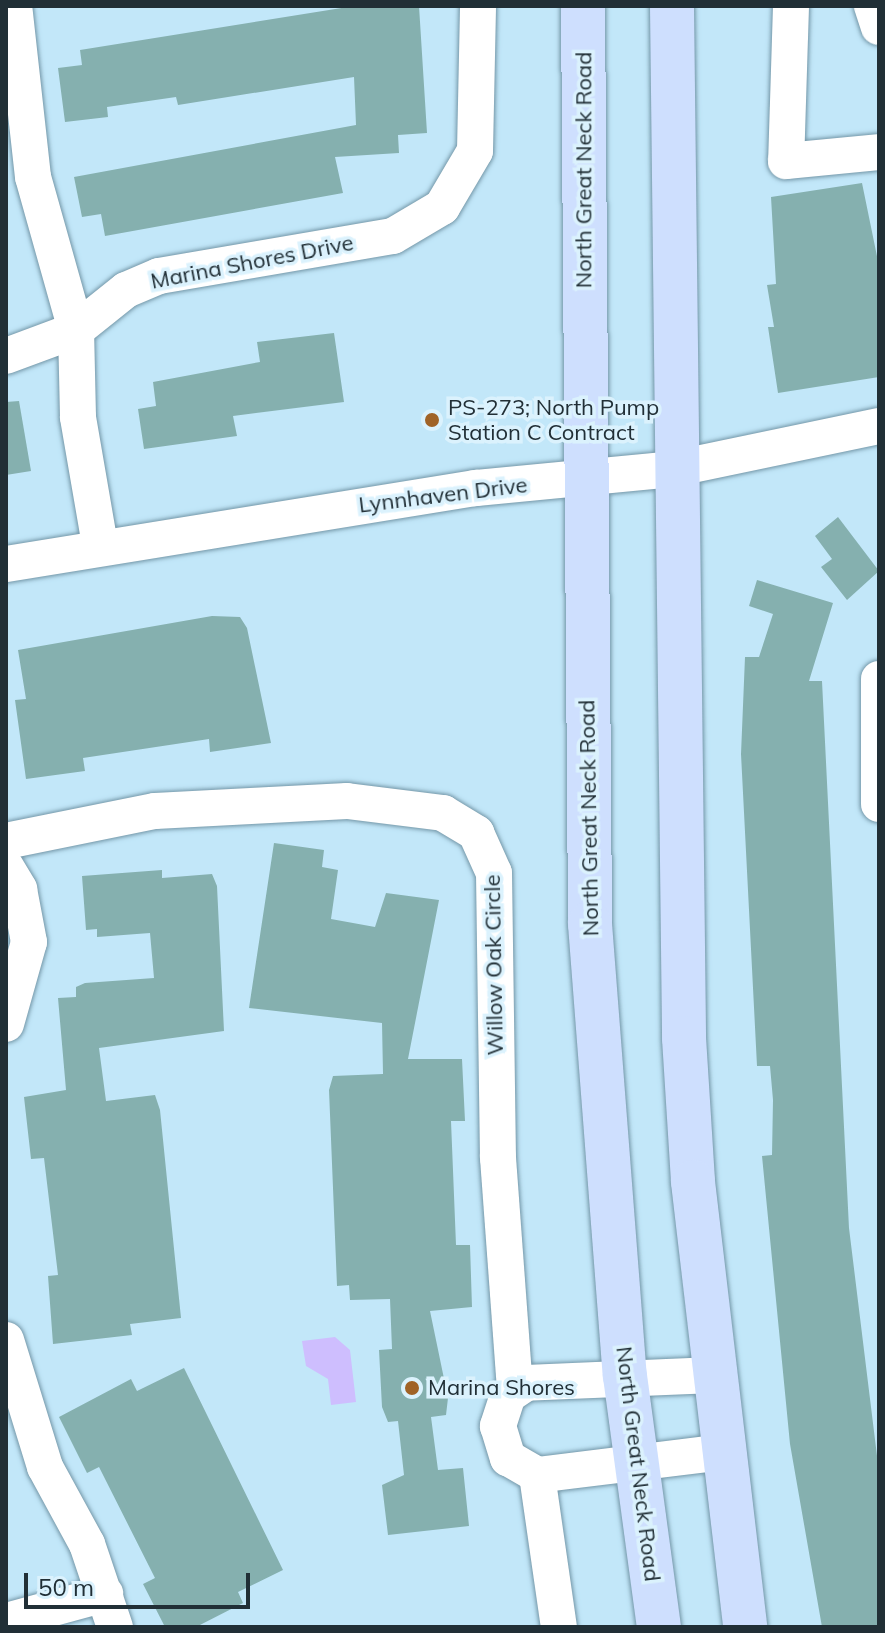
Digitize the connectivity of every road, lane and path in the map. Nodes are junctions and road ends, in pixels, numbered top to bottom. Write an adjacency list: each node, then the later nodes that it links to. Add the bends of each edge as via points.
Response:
1 (478, 6): 9 (street, Marina Shores Drive, via 478,137 464,179 442,207 393,236 159,276 126,290)
2 (583, 6): 13 (main road, North Great Neck Road)
3 (672, 6): 12 (main road)
4 (791, 6): 8 (street, via 786,161)
5 (872, 6): 7 (street)
6 (22, 7): 9 (street, via 33,177)
7 (879, 27)
8 (879, 152)
9 (76, 330): 10 (street, Marina Shores Drive); 14 (street, via 78,417)
10 (6, 356)
11 (879, 426): 12 (street, Lynnhaven Drive)
12 (673, 469): 13 (street, Lynnhaven Drive); 22 (main road, via 684,1038)
13 (585, 479): 14 (street, Lynnhaven Drive, via 476,488); 23 (main road, North Great Neck Road, via 590,924)
14 (100, 545): 15 (street, Lynnhaven Drive)
15 (6, 564)
16 (879, 679): 17 (street)
17 (879, 804)
18 (6, 841): 24 (street, Willow Oak Circle, via 155,811 332,802 443,813 476,833 494,873 498,1158)
19 (6, 867): 20 (street, via 19,889 29,942)
20 (6, 1024)
21 (6, 1340): 28 (street, via 45,1467)
22 (714, 1375): 23 (street); 25 (main road)
23 (625, 1376): 24 (street); 26 (main road, North Great Neck Road)
24 (515, 1389): 27 (street, Willow Oak Circle, via 500,1407 501,1446 520,1470)
25 (723, 1452): 26 (street); 32 (main road)
26 (635, 1463): 27 (street); 31 (main road, North Great Neck Road)
27 (537, 1475): 30 (street)
28 (110, 1610): 29 (street)
29 (6, 1621)
30 (559, 1627)
31 (659, 1627)
32 (745, 1627)

